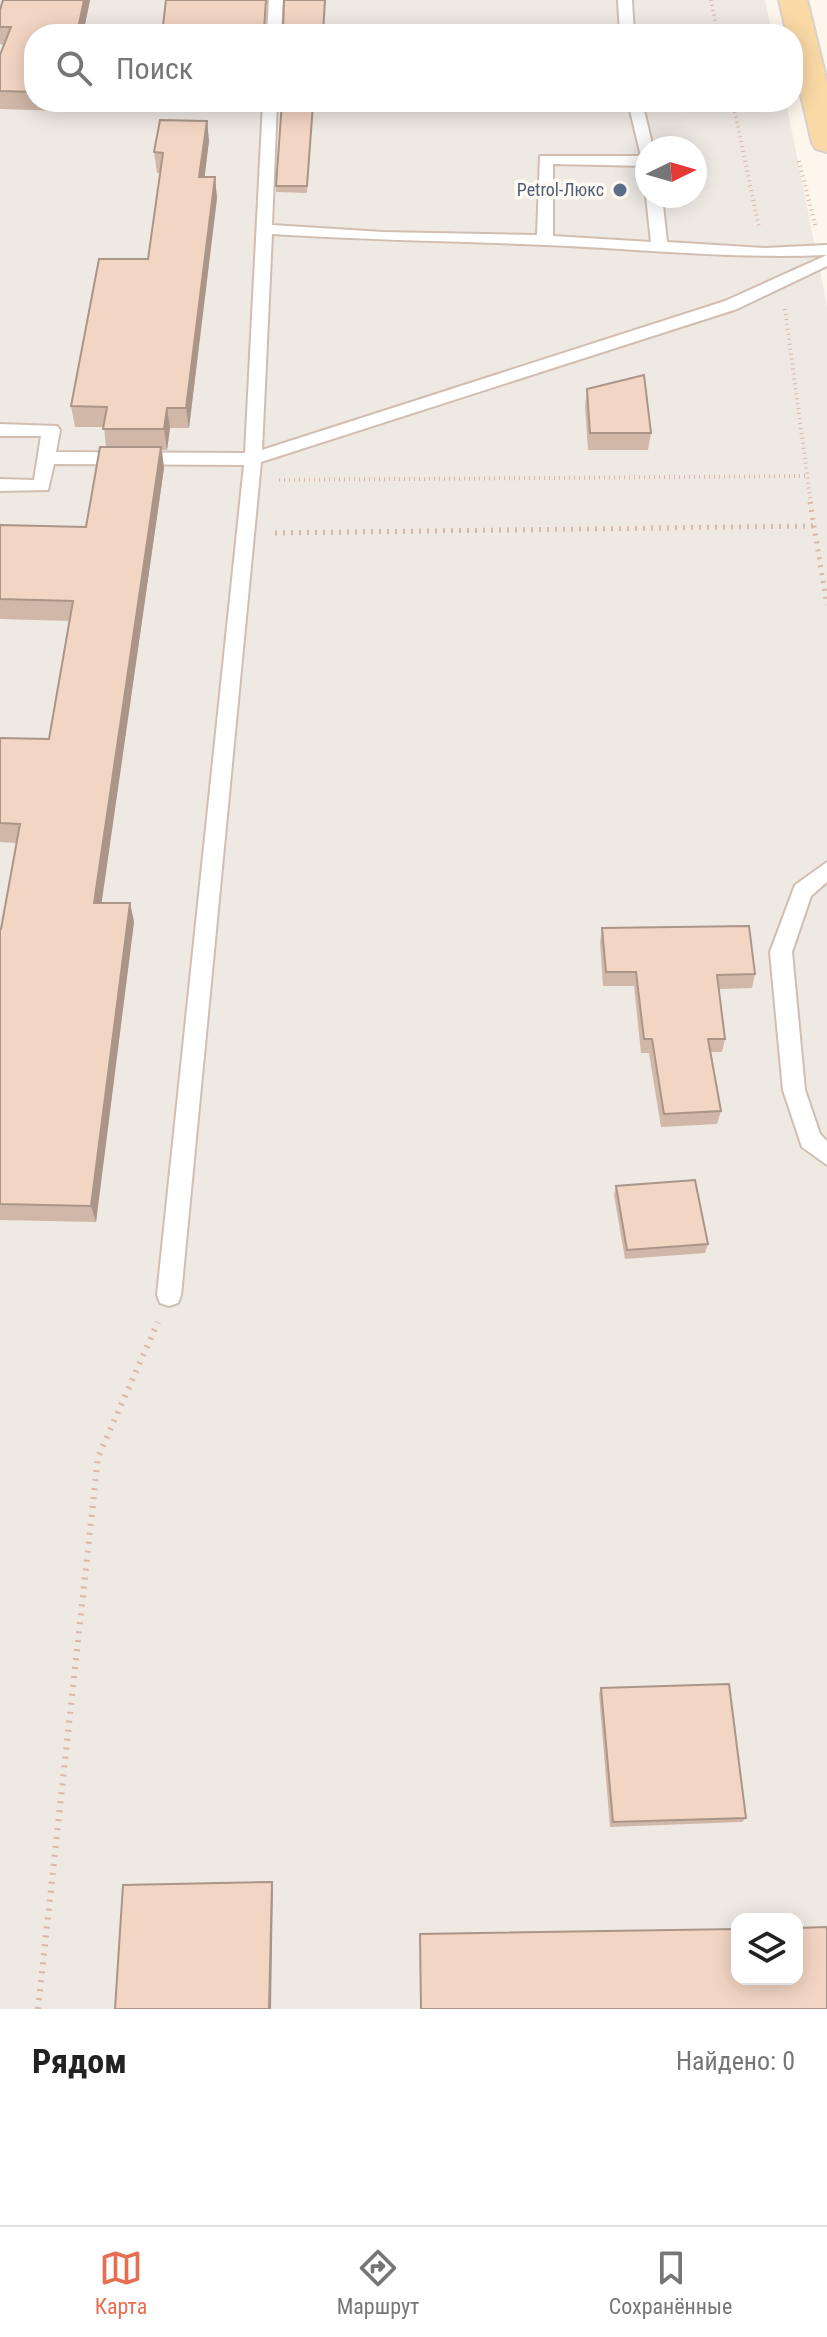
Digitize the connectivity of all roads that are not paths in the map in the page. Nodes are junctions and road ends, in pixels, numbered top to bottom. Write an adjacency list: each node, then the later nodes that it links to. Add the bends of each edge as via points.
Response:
1 (276, 0): 4 (lane)
2 (625, 0): 5 (lane)
3 (793, 0): 6 (main road)
4 (275, 24)
5 (626, 24)
6 (799, 24)
7 (803, 42): 11 (main road)
8 (269, 112): 14 (lane)
9 (637, 112): 10 (lane)
10 (643, 136)
11 (827, 143)
12 (635, 161): 15 (lane, via 545,159)
13 (655, 208): 16 (lane)
14 (263, 229): 15 (lane); 20 (lane)
15 (545, 240): 16 (lane)
16 (660, 247): 17 (lane)
17 (825, 253): 20 (lane, via 781,283 731,305)
18 (0, 430): 19 (lane, via 51,430)
19 (47, 458): 20 (lane); 21 (lane, via 42,486)
20 (252, 470): 24 (lane)
21 (0, 485)
22 (827, 870): 23 (lane, via 802,891 781,952 794,1090 810,1140)
23 (827, 1155)
24 (169, 1295)

